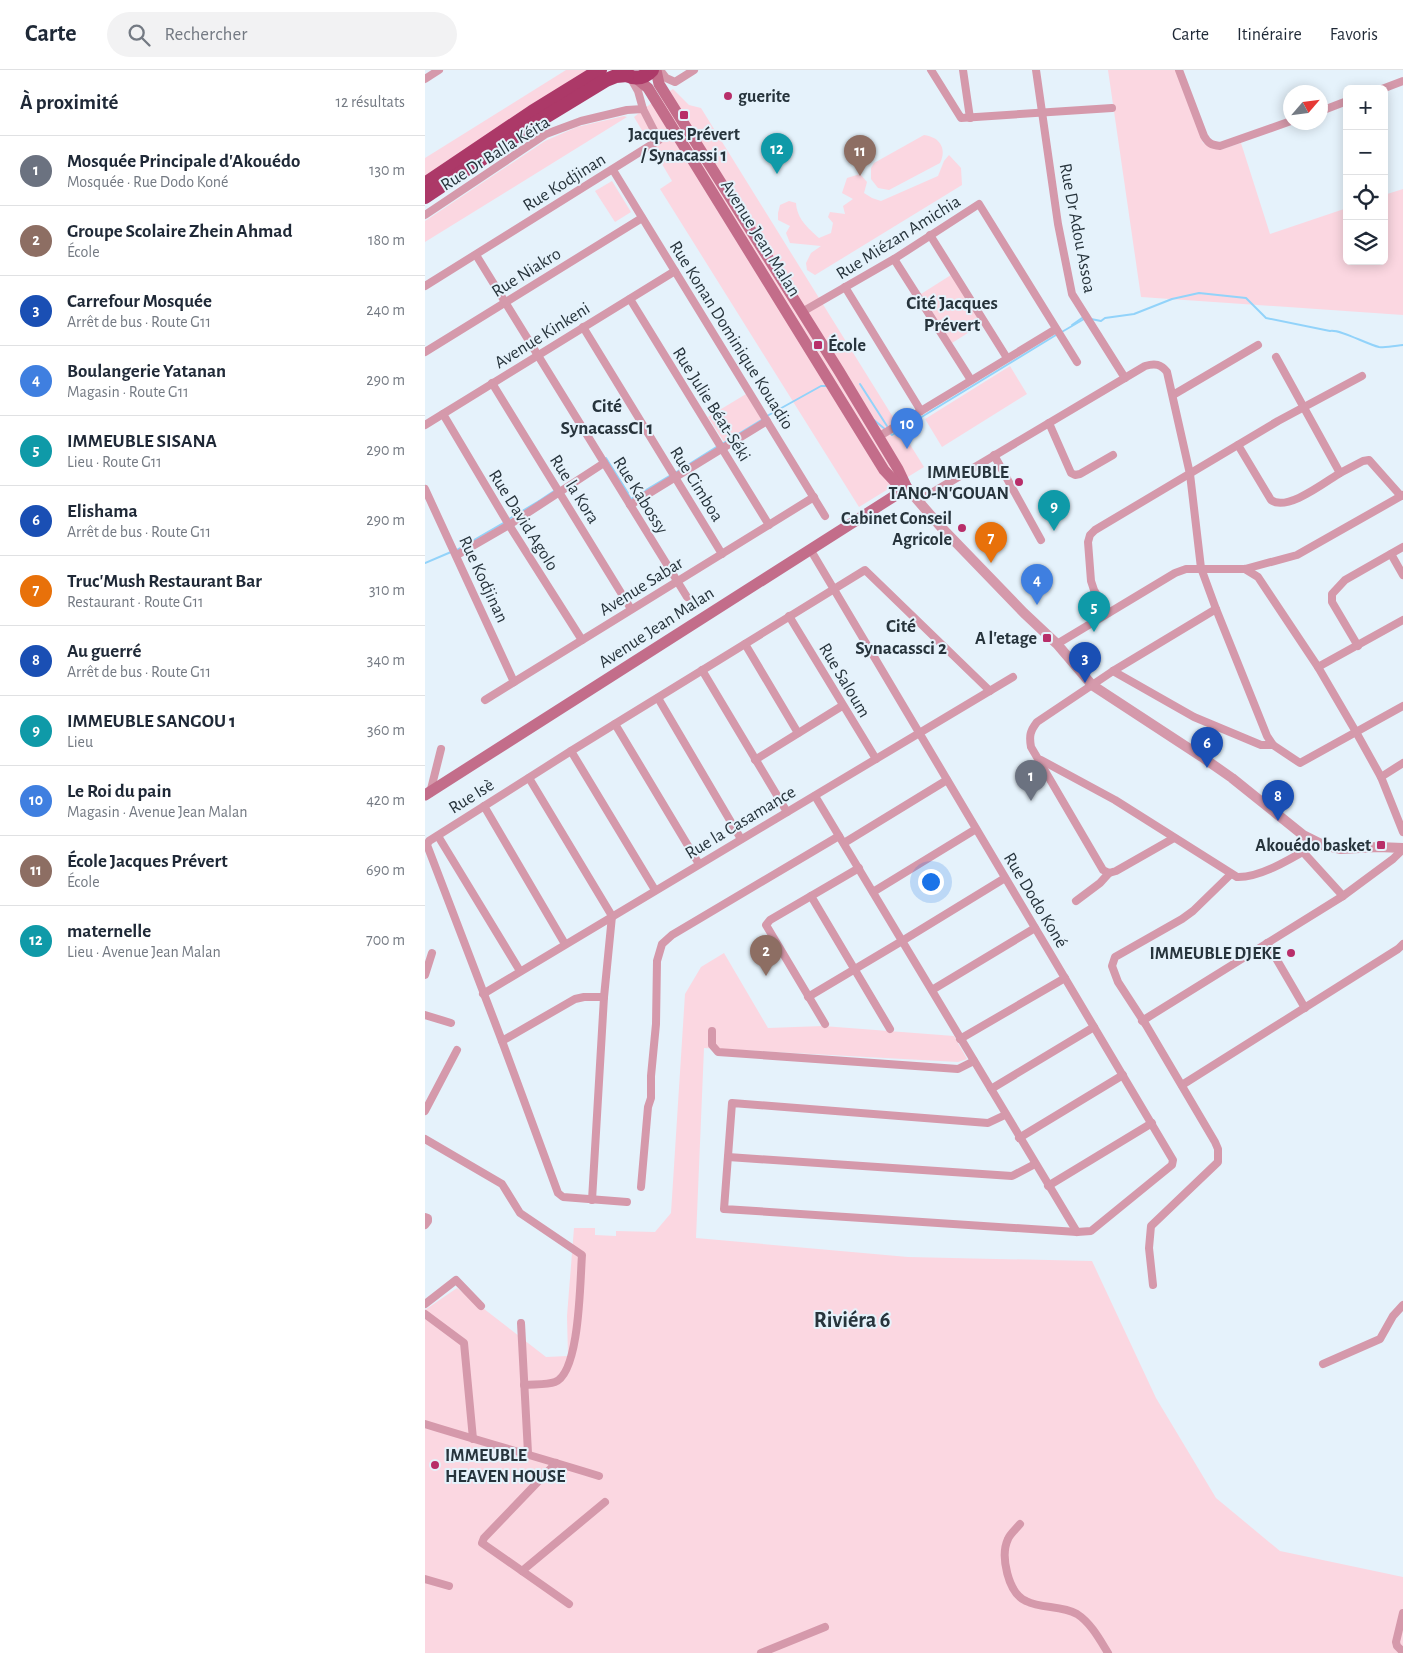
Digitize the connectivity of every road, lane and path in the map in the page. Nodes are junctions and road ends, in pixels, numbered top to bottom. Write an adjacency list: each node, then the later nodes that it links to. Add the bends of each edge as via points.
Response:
1 (439, 70): 11 (street)
2 (600, 70): 22 (highway)
3 (652, 70): 10 (highway, via 648,74)
4 (658, 70): 5 (street, via 675,82); 34 (main road, Avenue Jean Malan, via 659,84)
5 (694, 70)
6 (931, 70): 19 (street, via 961,118)
7 (963, 70): 19 (street)
8 (1036, 70): 18 (street, Rue Dr Adou Assoa)
9 (1179, 70): 20 (street, via 1204,136 1213,145 1220,146)
10 (629, 75): 17 (street, Rue Kodjinan); 23 (highway, via 616,76 583,94); 63 (main road, Avenue Jean Malan, via 647,88 884,470 898,485)
11 (425, 79)
12 (1403, 81): 13 (street)
13 (1388, 87)
14 (1343, 103): 16 (street)
15 (1112, 108): 18 (street)
16 (1328, 108)
17 (643, 109): 21 (street, Rue Kodjinan, via 659,140); 24 (street, Rue Dr Balla Kéita, via 581,121 547,134)
18 (1042, 113): 19 (street); 44 (street, Rue Dr Adou Assoa, via 1072,294)
19 (970, 118)
20 (1283, 124)
21 (613, 170): 25 (street, Rue Konan Dominique Kouadio); 27 (street, Rue Kodjinan)
22 (425, 184)
23 (425, 197)
24 (425, 215)
25 (642, 218): 29 (street, Rue Konan Dominique Kouadio); 33 (street, Rue Niakro)
26 (930, 235): 28 (street, Rue Miézan Amichia); 36 (street, Rue Miézan Amichia, via 979,204); 41 (street)
27 (476, 254): 30 (street, Rue Kodjinan); 33 (street, Rue Kabossy)
28 (894, 259): 31 (street, Rue Miézan Amichia); 45 (street)
29 (675, 271): 32 (street, Avenue Kinkeni); 51 (street, Rue Konan Dominique Kouadio)
30 (425, 286)
31 (845, 287): 34 (street, Rue Miézan Amichia); 49 (street)
32 (630, 299): 35 (street, Avenue Kinkeni); 56 (street, Rue Julie Béat-Séki)
33 (505, 302): 38 (street, Rue Niakro); 39 (street, Rue Kabossy)
34 (802, 312): 54 (main road, Avenue Jean Malan)
35 (583, 328): 39 (street, Avenue Kinkeni); 62 (street, Rue Cimboa)
36 (1056, 329): 41 (street); 42 (street, Rue Miézan Amichia)
37 (1258, 344): 47 (street)
38 (425, 352)
39 (538, 355): 46 (street, Avenue Kinkeni); 59 (street, Rue Kabossy)
40 (1276, 357): 48 (street)
41 (1007, 358): 45 (street)
42 (1077, 362)
43 (1362, 376): 48 (street)
44 (1125, 378): 47 (street, via 1153,364 1163,366); 52 (street)
45 (971, 380): 49 (street)
46 (492, 383): 50 (street, Avenue Kinkeni); 65 (street, Rue la Kora)
47 (1173, 395): 61 (street)
48 (1303, 408): 55 (street); 60 (street)
49 (921, 411): 54 (street)
50 (443, 414): 53 (street, Avenue Kinkeni); 71 (street, Rue David Agolo)
51 (767, 421): 56 (street); 67 (street, Rue Konan Dominique Kouadio)
52 (1049, 423): 57 (street, via 1071,473 1079,474); 58 (street)
53 (425, 425)
54 (878, 437): 63 (main road, Avenue Jean Malan)
55 (1238, 445): 60 (street, via 1276,504 1293,502); 61 (street)
56 (722, 448): 62 (street); 72 (street, Rue Julie Béat-Séki)
57 (1113, 455)
58 (994, 456): 68 (street); 73 (street)
59 (604, 462): 65 (street); 69 (street, Rue Kabossy)
60 (1340, 473): 66 (street, via 1369,460)
61 (1190, 474): 79 (street); 87 (street, via 1090,535 1091,581)
62 (675, 478): 69 (street); 76 (street, Rue Cimboa)
63 (907, 488): 68 (street); 75 (main road, Avenue Jean Malan)
64 (425, 489): 78 (street, Rue Kodjinan)
65 (559, 492): 71 (street); 86 (street, Rue la Kora)
66 (1402, 495): 80 (street, via 1309,549)
67 (814, 497): 70 (street, Rue Konan Dominique Kouadio); 72 (street, Avenue Sabar)
68 (918, 501): 92 (street)
69 (630, 505): 82 (street, Rue Kabossy)
70 (825, 516)
71 (509, 525): 78 (street); 90 (street, Rue David Agolo)
72 (769, 525): 76 (street, Avenue Sabar)
73 (1041, 540)
74 (1403, 547): 77 (street)
75 (810, 549): 83 (street, Rue Dodo Koné); 119 (main road, Avenue Jean Malan)
76 (722, 554): 82 (street, Avenue Sabar)
77 (1391, 554): 81 (street); 93 (street, via 1345,580 1332,594 1332,602)
78 (457, 556): 98 (street, Rue Kodjinan)
79 (1201, 568): 80 (street); 85 (street); 87 (street, via 1175,573)
80 (1245, 569): 94 (street, via 1258,577)
81 (1403, 575)
82 (677, 581): 84 (street, Rue Kabossy); 86 (street, Avenue Sabar)
83 (834, 590): 88 (street, Rue Isè); 100 (street, Rue Isè, via 865,570); 108 (street, Rue Dodo Koné)
84 (687, 598)
85 (1215, 609): 96 (street); 109 (street)
86 (631, 610): 90 (street, Avenue Sabar)
87 (1108, 613): 92 (street)
88 (789, 616): 91 (street, Rue Isè); 103 (street, Rue Saloum)
89 (1403, 620): 93 (street)
90 (582, 640): 98 (street, Avenue Sabar)
91 (745, 644): 95 (street, Rue Isè); 107 (street)
92 (1057, 644): 99 (street)
93 (1358, 646): 94 (street)
94 (1319, 666): 106 (street)
95 (702, 670): 101 (street, Rue Isè); 114 (street)
96 (1113, 671): 99 (street); 109 (street, via 1194,717 1261,745)
97 (1013, 677): 100 (street, Rue la Casamance)
98 (514, 682): 102 (street, Avenue Sabar)
99 (1092, 685): 113 (street, via 1037,722 1031,730 1031,748); 129 (street, via 1203,757)
100 (990, 691): 108 (street, Rue la Casamance)
101 (657, 698): 105 (street, Rue Isè); 127 (street)
102 (485, 700)
103 (843, 706): 107 (street); 112 (street, Rue Saloum)
104 (1403, 706): 106 (street)
105 (615, 724): 111 (street, Rue Isè); 132 (street)
106 (1356, 732): 109 (street, via 1300,763); 116 (street)
107 (798, 733): 114 (street)
108 (919, 734): 112 (street, Rue la Casamance); 118 (street, Rue Dodo Koné)
109 (1273, 745)
110 (441, 749): 119 (street)
111 (571, 751): 117 (street, Rue Isè); 137 (street)
112 (876, 759): 120 (street, Rue la Casamance)
113 (1039, 759): 126 (street, via 1115,800); 134 (street, via 1103,870)
114 (755, 760): 122 (street)
115 (1403, 763): 116 (street)
116 (1381, 777): 124 (street)
117 (529, 778): 121 (street, Rue Isè); 142 (street)
118 (947, 780): 123 (street, Rue Dodo Koné); 128 (street)
119 (427, 794)
120 (815, 796): 122 (street, Rue la Casamance); 128 (street)
121 (484, 806): 125 (street, Rue Isè); 146 (street)
122 (787, 812): 127 (street, Rue la Casamance)
123 (976, 829): 136 (street, Rue Dodo Koné); 138 (street)
124 (1403, 832)
125 (438, 836): 150 (street); 154 (street, Rue Isè, via 427,846)
126 (1174, 838): 134 (street); 135 (street)
127 (741, 839): 132 (street, Rue la Casamance)
128 (841, 840): 133 (street); 180 (street, via 672,935 662,944 657,961 651,1098)
129 (1318, 843): 130 (street, via 1341,849); 131 (street)
130 (1403, 849): 140 (street)
131 (1303, 852): 135 (street, via 1250,875 1237,877); 140 (street)
132 (699, 864): 137 (street, Rue la Casamance)
133 (859, 868): 138 (street); 139 (street)
134 (1109, 873): 141 (street)
135 (1231, 874): 159 (street, via 1193,912 1115,957 1112,966 1118,982)
136 (1005, 878): 143 (street, Rue Dodo Koné); 144 (street)
137 (655, 890): 142 (street, Rue la Casamance)
138 (873, 892): 144 (street)
139 (811, 896): 149 (street); 156 (street, via 766,925)
140 (1343, 896): 145 (street)
141 (1076, 901)
142 (613, 916): 146 (street, Rue la Casamance); 155 (street)
143 (1035, 928): 152 (street, Rue Dodo Koné); 153 (street)
144 (902, 941): 149 (street); 153 (street)
145 (1267, 943): 157 (street); 159 (street)
146 (565, 944): 150 (street, Rue la Casamance)
147 (1403, 944): 157 (street)
148 (432, 953): 151 (street)
149 (855, 970): 156 (street); 163 (street)
150 (520, 971): 154 (street, Rue la Casamance)
151 (425, 975)
152 (1065, 978): 162 (street, Rue Dodo Koné); 165 (street)
153 (932, 990): 165 (street)
154 (483, 994): 166 (street, Rue Isè)
155 (604, 997): 166 (street, via 575,998); 181 (street)
156 (808, 997): 161 (street)
157 (1305, 1008): 170 (street)
158 (425, 1015): 160 (street)
159 (1143, 1020): 170 (street)
160 (451, 1023)
161 (825, 1024)
162 (1094, 1027): 169 (street, Rue Dodo Koné); 171 (street)
163 (890, 1029)
164 (713, 1031): 168 (street, via 712,1045 718,1052 957,1069)
165 (960, 1039): 168 (street)
166 (502, 1041): 181 (street, Rue Isè, via 558,1194)
167 (457, 1050): 172 (street)
168 (974, 1061): 171 (street)
169 (1123, 1075): 174 (street, Rue Dodo Koné); 176 (street)
170 (1182, 1085): 186 (street, via 1218,1149 1218,1162 1151,1226 1149,1248)
171 (991, 1089): 173 (street)
172 (425, 1111)
173 (1005, 1115): 176 (street); 177 (street, via 988,1123 732,1103)
174 (1151, 1123): 179 (street); 185 (street, Rue Dodo Koné, via 1173,1160 1172,1165 1091,1231)
175 (425, 1138): 193 (street, via 502,1184 521,1213 582,1255 575,1345 566,1373 555,1382)
176 (1019, 1138): 178 (street)
177 (728, 1156): 178 (street, via 1012,1176); 185 (street, via 724,1208)
178 (1035, 1164): 179 (street)
179 (1048, 1186): 185 (street)
180 (641, 1187)
181 (592, 1200): 182 (street, Rue Isè)
182 (627, 1202)
183 (425, 1217): 184 (street, via 429,1221)
184 (425, 1225)
185 (1077, 1232)
186 (1153, 1285)
187 (425, 1304): 189 (street, via 456,1280)
188 (1403, 1305): 192 (street, via 1380,1339)
189 (481, 1306)
190 (425, 1314): 195 (street, via 464,1342)
191 (521, 1323): 193 (street)
192 (1323, 1364)
193 (524, 1385): 196 (street)
194 (425, 1424): 195 (street)
195 (473, 1439): 196 (street)
196 (528, 1454): 197 (street)
197 (556, 1462): 198 (street); 201 (street, via 484,1538 483,1543)
198 (599, 1476)
199 (605, 1502): 201 (street)
200 (1020, 1524): 209 (street, via 1008,1538 1005,1548 1004,1562 1013,1589 1023,1600 1066,1609 1079,1616 1089,1624)
201 (522, 1570): 204 (street)
202 (425, 1579): 203 (street)
203 (449, 1586)
204 (569, 1604)
205 (1403, 1613): 207 (street, via 1396,1642)
206 (825, 1627): 208 (street)
207 (1403, 1652)
208 (761, 1653)
209 (1108, 1653)

